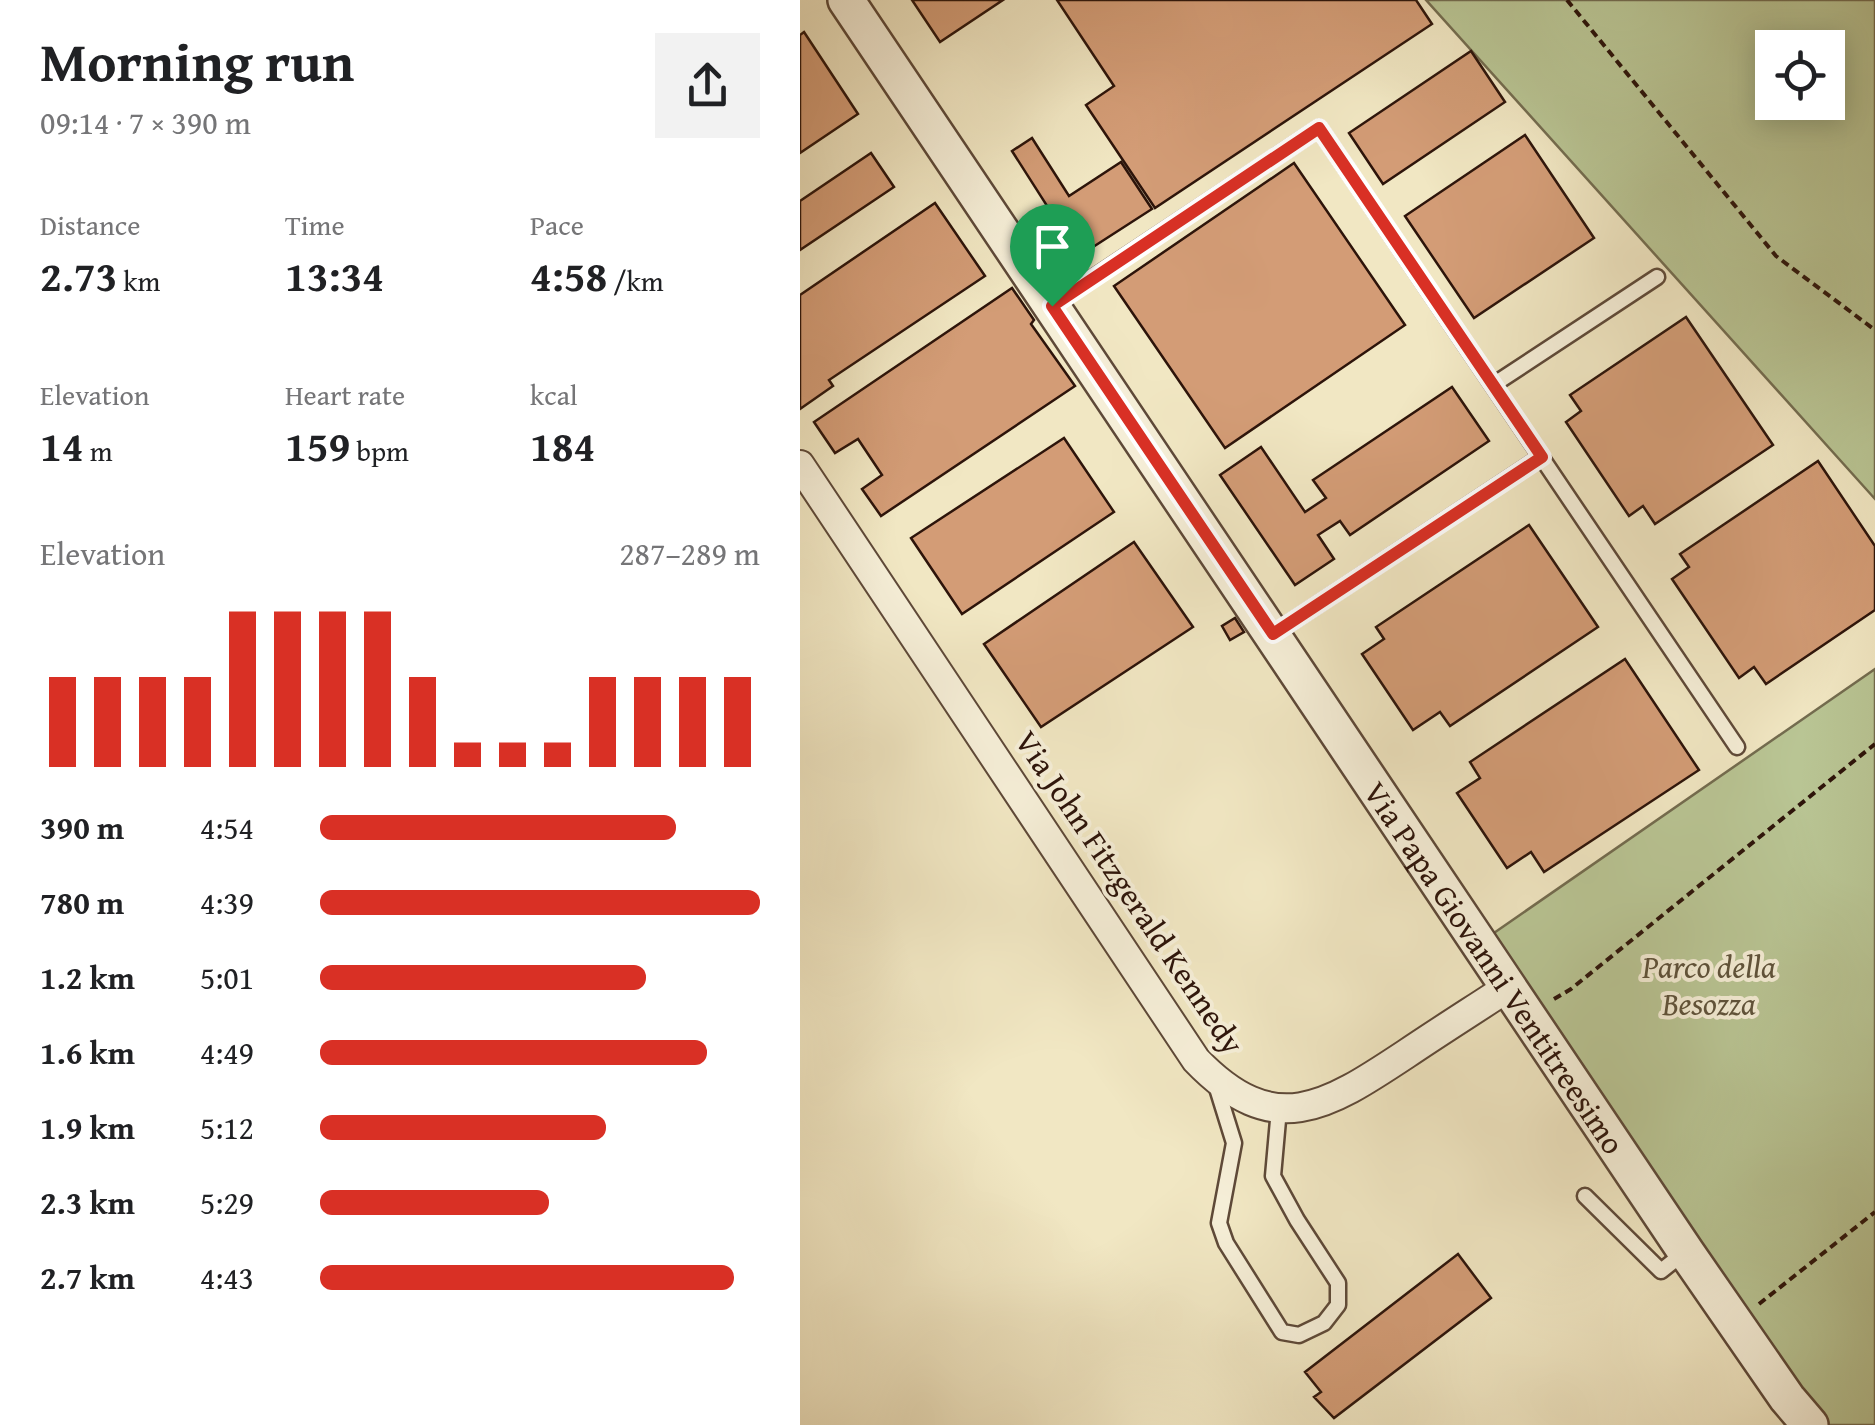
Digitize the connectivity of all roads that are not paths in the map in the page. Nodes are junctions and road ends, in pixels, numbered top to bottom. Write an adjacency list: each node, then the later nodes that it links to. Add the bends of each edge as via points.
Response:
1 (846, 0): 3 (street, Via Papa Giovanni Ventitreesimo)
2 (1657, 277): 4 (lane)
3 (1052, 306): 4 (lane, via 1319,128); 7 (street, Via Papa Giovanni Ventitreesimo)
4 (1492, 385): 5 (lane)
5 (1542, 457): 7 (lane); 8 (lane)
6 (800, 465): 10 (street, Via John Fitzgerald Kennedy)
7 (1273, 634): 9 (street, Via Papa Giovanni Ventitreesimo)
8 (1737, 747)
9 (1510, 986): 11 (street, via 1350,1091); 13 (street, Via Papa Giovanni Ventitreesimo)
10 (1214, 1080): 11 (street, Via John Fitzgerald Kennedy); 11 (lane, via 1234,1143 1219,1224 1282,1332 1298,1335 1324,1323 1338,1304 1338,1283 1273,1176)
11 (1278, 1110)
12 (1585, 1196): 13 (lane, via 1660,1271)
13 (1686, 1252): 14 (street, Via Papa Giovanni Ventitreesimo)
14 (1810, 1425)

